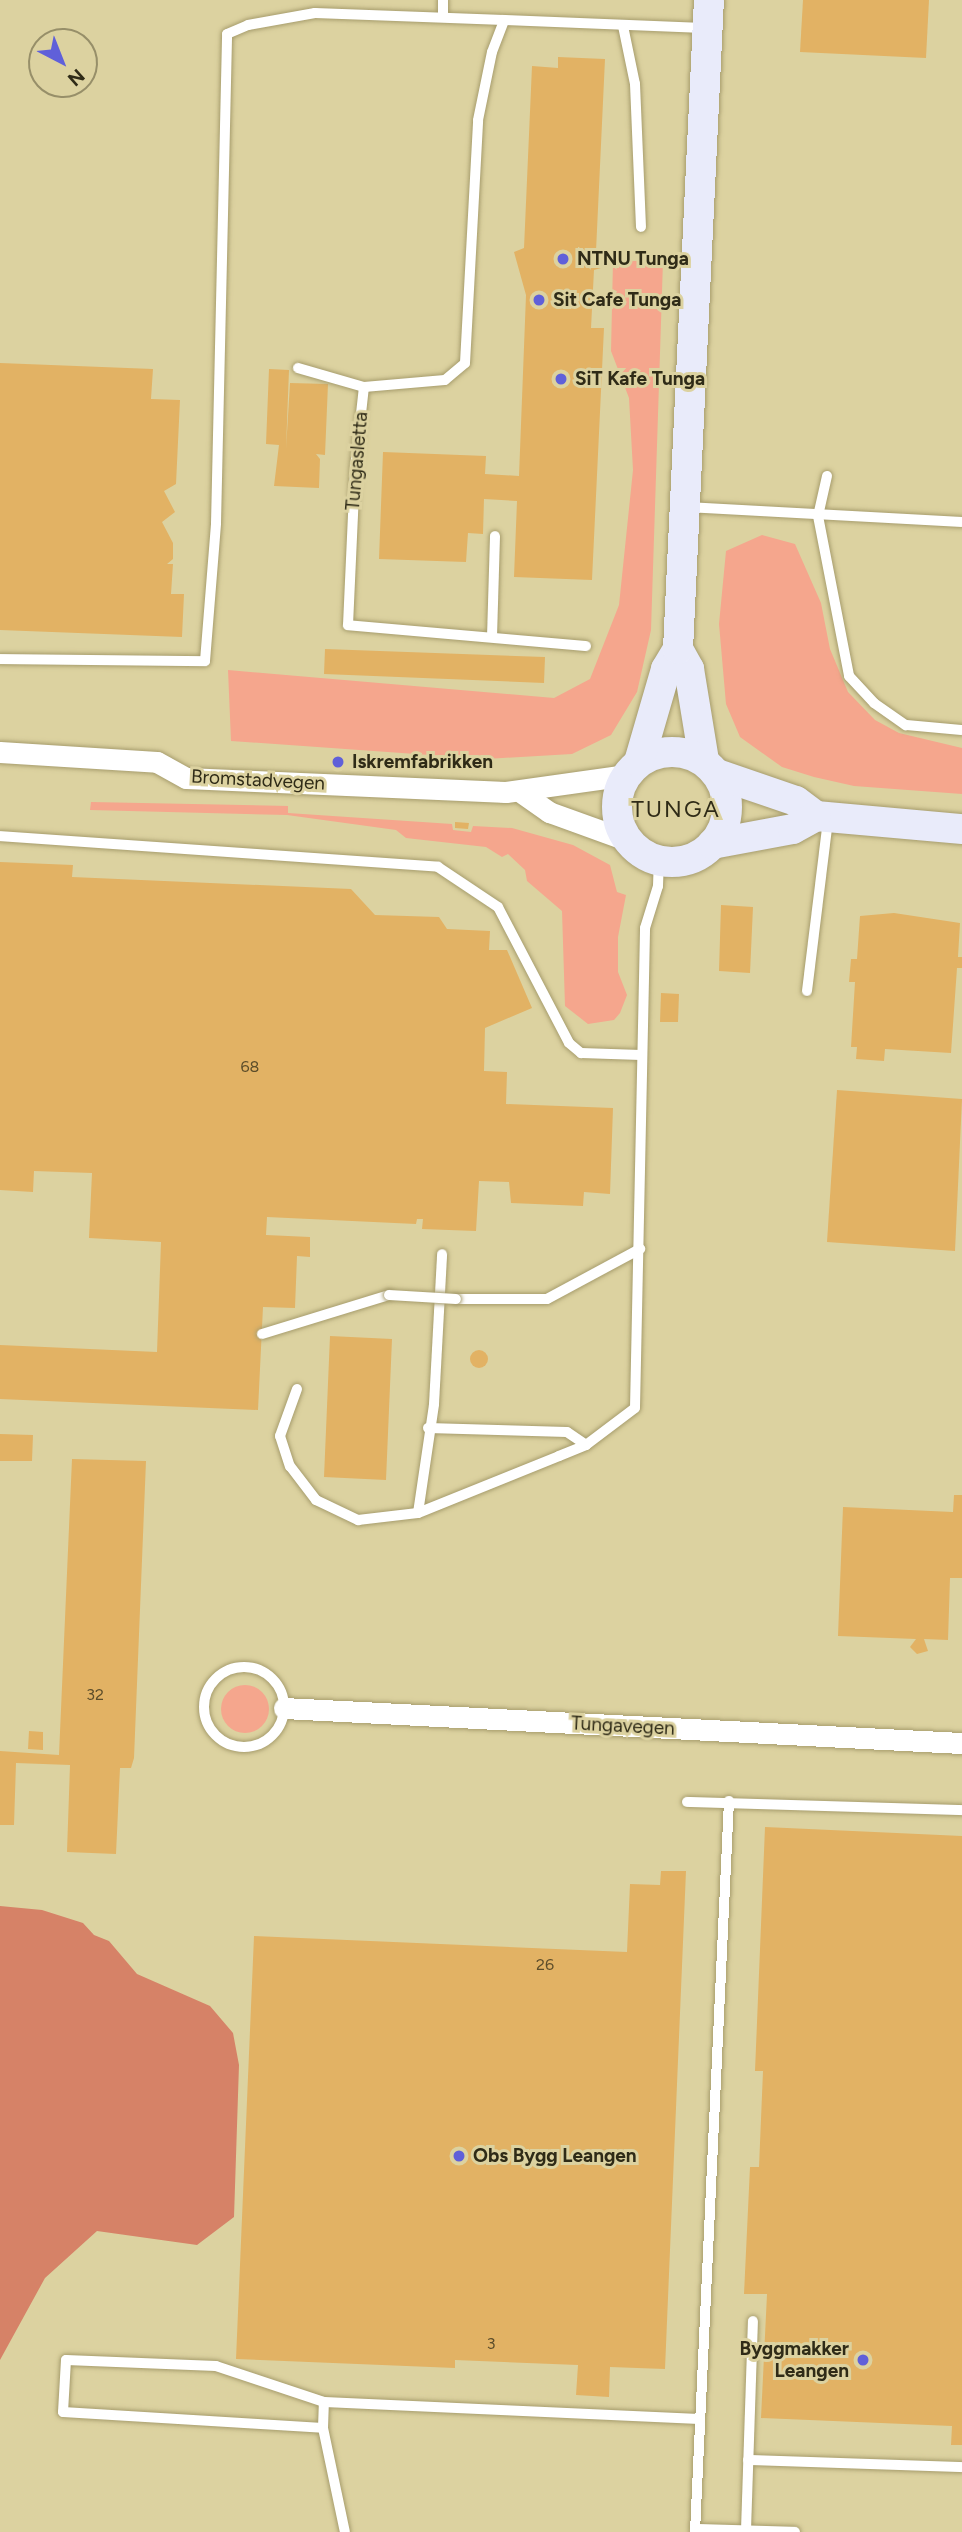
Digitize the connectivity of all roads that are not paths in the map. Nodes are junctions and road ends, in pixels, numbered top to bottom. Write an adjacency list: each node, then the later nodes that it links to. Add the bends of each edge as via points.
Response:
1 (352, 0): 3 (lane)
2 (443, 0): 5 (lane)
3 (356, 11): 5 (lane); 19 (lane, via 248,25 227,34 216,523 205,661)
4 (708, 14): 7 (lane); 12 (street)
5 (443, 16): 6 (lane)
6 (504, 20): 7 (lane); 10 (lane, Tungasletta, via 492,52 478,120 465,363 445,380)
7 (623, 26): 8 (lane, via 635,84)
8 (641, 227)
9 (298, 368): 10 (lane)
10 (364, 387): 16 (lane, Tungasletta, via 355,468 348,625)
11 (827, 476): 13 (lane)
12 (687, 507): 13 (lane); 18 (street)
13 (818, 516): 14 (lane); 20 (lane, via 849,676 874,703 906,725)
14 (962, 522)
15 (495, 536): 16 (lane)
16 (492, 637): 17 (lane, Tungasletta)
17 (586, 646)
18 (678, 649): 22 (street); 23 (street, via 689,669)
19 (0, 659)
20 (962, 730)
21 (0, 752): 24 (street, Bromstadvegen, via 157,762 186,778)
22 (633, 768): 23 (street, via 671,751); 24 (street, Bromstadvegen); 28 (street, via 617,806)
23 (710, 768): 25 (street, via 796,800); 29 (street, via 727,807 725,823)
24 (519, 791): 28 (street, via 549,812)
25 (822, 817): 26 (street); 29 (street, via 793,829); 31 (lane)
26 (962, 829)
27 (0, 836): 32 (lane, via 439,867 498,907 569,1043 582,1053)
28 (629, 841): 30 (street)
29 (712, 844): 30 (street, via 692,858)
30 (659, 860): 32 (lane, via 658,886 645,928)
31 (807, 991)
32 (641, 1055): 33 (lane)
33 (640, 1249): 35 (lane, bridge, via 547,1298 389,1295); 38 (lane, via 635,1408)
34 (442, 1254): 37 (lane, via 434,1404)
35 (262, 1335)
36 (297, 1389): 39 (lane, via 280,1436 290,1466 316,1500 358,1520)
37 (428, 1427): 38 (lane, via 567,1432); 39 (lane)
38 (586, 1445): 39 (lane)
39 (418, 1513)
40 (284, 1708): 40 (lane, via 268,1675 245,1667 221,1674 212,1682 204,1706 211,1729 230,1744 243,1747 266,1740); 41 (street, Tungavegen)
41 (961, 1738)
42 (729, 1801): 43 (lane); 44 (lane); 47 (lane)
43 (687, 1802)
44 (962, 1810)
45 (753, 2321): 49 (lane)
46 (324, 2403): 47 (lane); 48 (lane); 48 (lane, via 216,2366 66,2360 63,2412)
47 (701, 2419): 51 (lane)
48 (323, 2428): 53 (lane)
49 (748, 2460): 50 (lane); 52 (lane)
50 (962, 2467)
51 (695, 2530): 52 (lane)
52 (746, 2530): 54 (lane)
53 (345, 2532)
54 (795, 2532)

